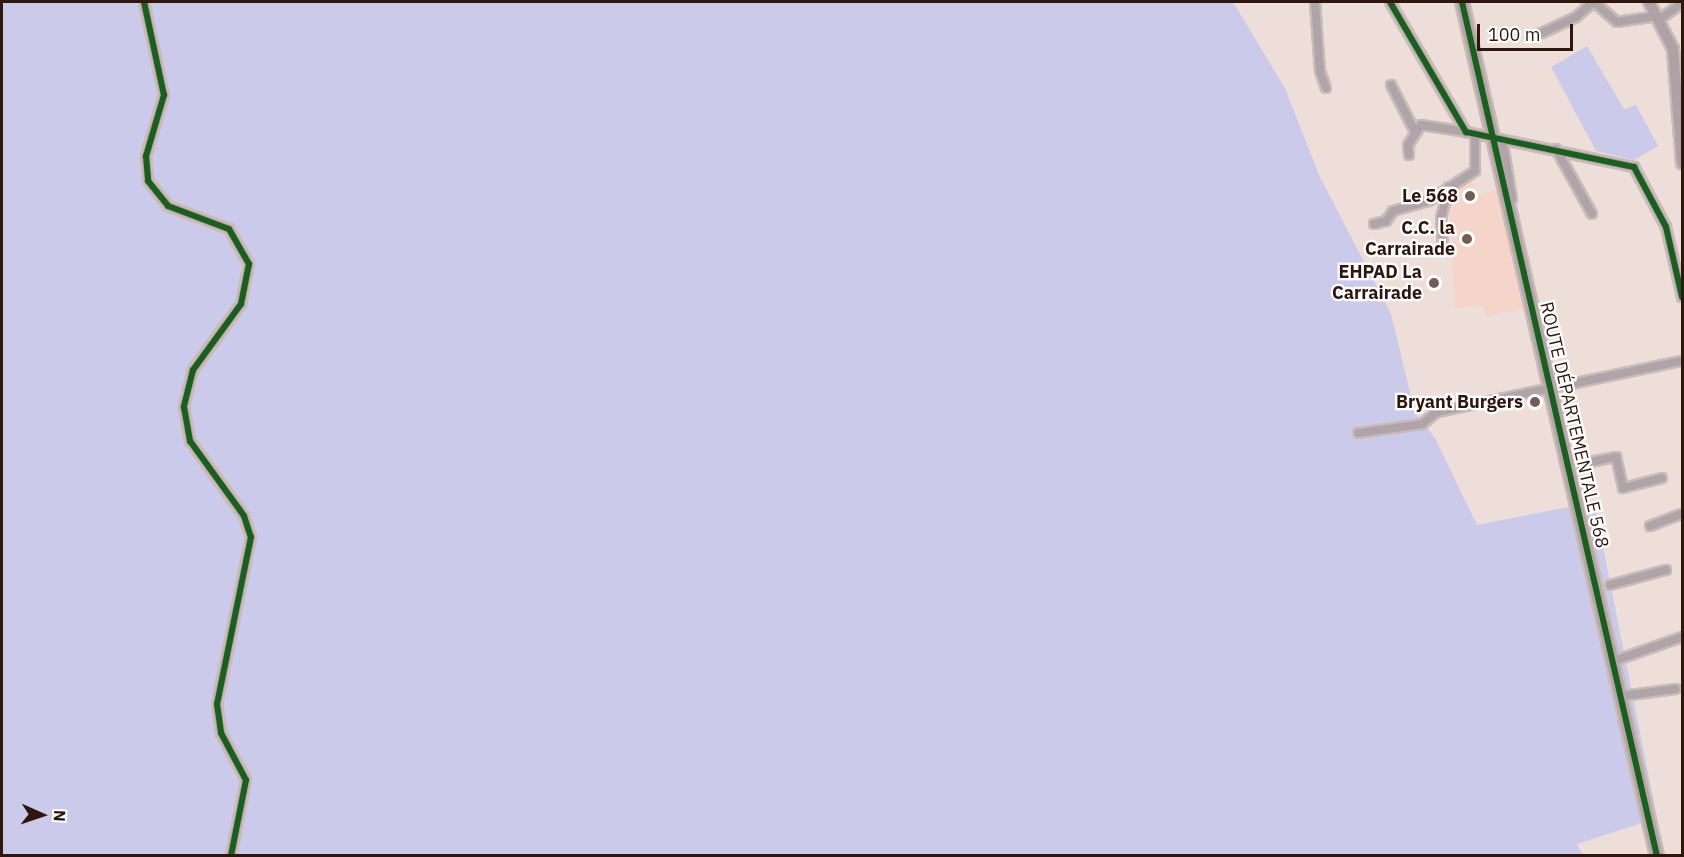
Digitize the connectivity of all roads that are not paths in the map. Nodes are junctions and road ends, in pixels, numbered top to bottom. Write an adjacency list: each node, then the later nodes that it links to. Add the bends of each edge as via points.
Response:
1 (144, 2): 37 (street, via 164,96 146,156 150,186 168,206 229,229 249,264 241,304 193,370 184,407 190,441 244,516 251,537 217,704 221,733 246,780)
2 (1315, 2): 11 (street, via 1320,71)
3 (1390, 2): 13 (street)
4 (1462, 2): 15 (main road, ROUTE DÉPARTEMENTALE 568)
5 (1593, 2): 8 (street, via 1617,22); 9 (street, via 1576,17)
6 (1648, 2): 8 (street)
7 (1683, 3): 8 (street)
8 (1659, 18): 18 (street, via 1673,49)
9 (1542, 33)
10 (1391, 85): 12 (street)
11 (1326, 88)
12 (1415, 132): 13 (street, via 1426,124); 17 (street)
13 (1466, 132): 14 (street)
14 (1475, 134): 15 (street); 19 (street, via 1475,171)
15 (1493, 136): 16 (street); 25 (main road, ROUTE DÉPARTEMENTALE 568)
16 (1556, 148): 20 (street); 23 (street, via 1634,167 1666,227)
17 (1409, 155)
18 (1682, 158)
19 (1450, 182): 21 (street, via 1430,201 1393,211 1386,221); 22 (street, via 1441,218)
20 (1592, 214)
21 (1374, 224)
22 (1443, 247)
23 (1683, 297)
24 (1683, 361): 25 (street)
25 (1554, 386): 26 (street, via 1437,412 1422,424); 34 (main road, ROUTE DÉPARTEMENTALE 568)
26 (1358, 434)
27 (1580, 464): 28 (street, via 1616,457 1623,488)
28 (1662, 478)
29 (1683, 514): 30 (street)
30 (1650, 526)
31 (1665, 570): 32 (street)
32 (1610, 585)
33 (1683, 637): 34 (street)
34 (1614, 661): 36 (main road, ROUTE DÉPARTEMENTALE 568)
35 (1676, 689): 36 (street)
36 (1622, 696): 38 (main road, ROUTE DÉPARTEMENTALE 568)
37 (231, 855)
38 (1658, 855)

